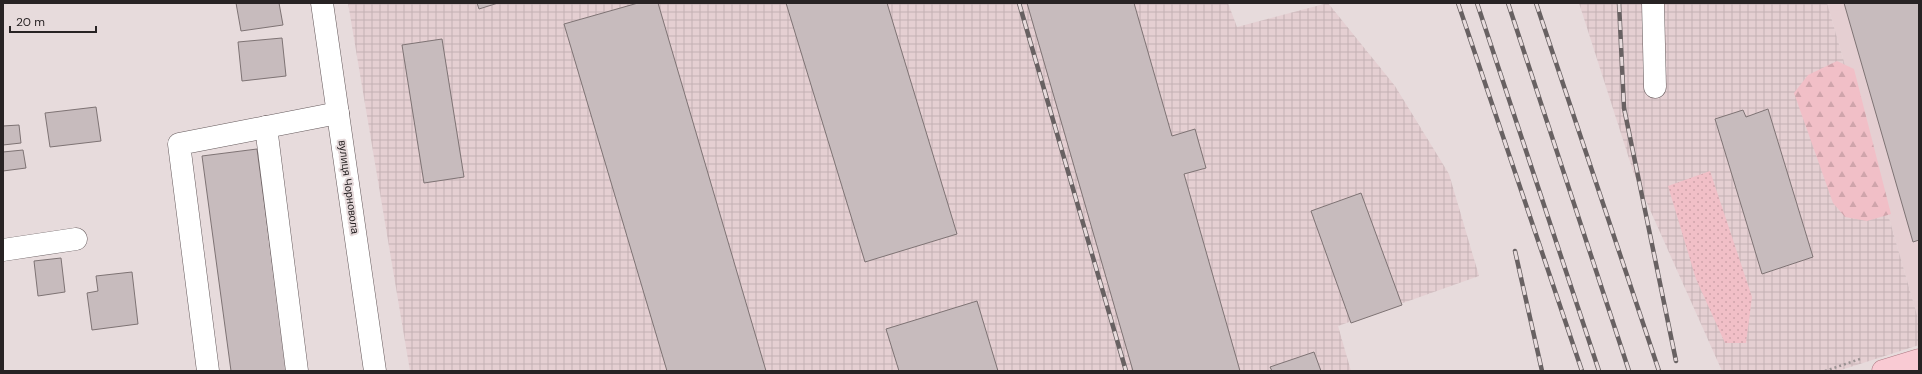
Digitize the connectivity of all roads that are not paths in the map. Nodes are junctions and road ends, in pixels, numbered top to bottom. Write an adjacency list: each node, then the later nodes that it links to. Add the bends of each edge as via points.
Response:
1 (322, 3): 4 (street, вулиця Чорновола)
2 (1653, 3): 3 (street)
3 (1655, 87)
4 (338, 113): 5 (street); 11 (street, вулиця Чорновола)
5 (266, 127): 9 (street, via 179,144); 10 (street)
6 (76, 239): 7 (street)
7 (3, 250)
8 (1919, 360): 12 (main road)
9 (208, 371)
10 (297, 371)
11 (375, 371)
12 (1883, 371)

